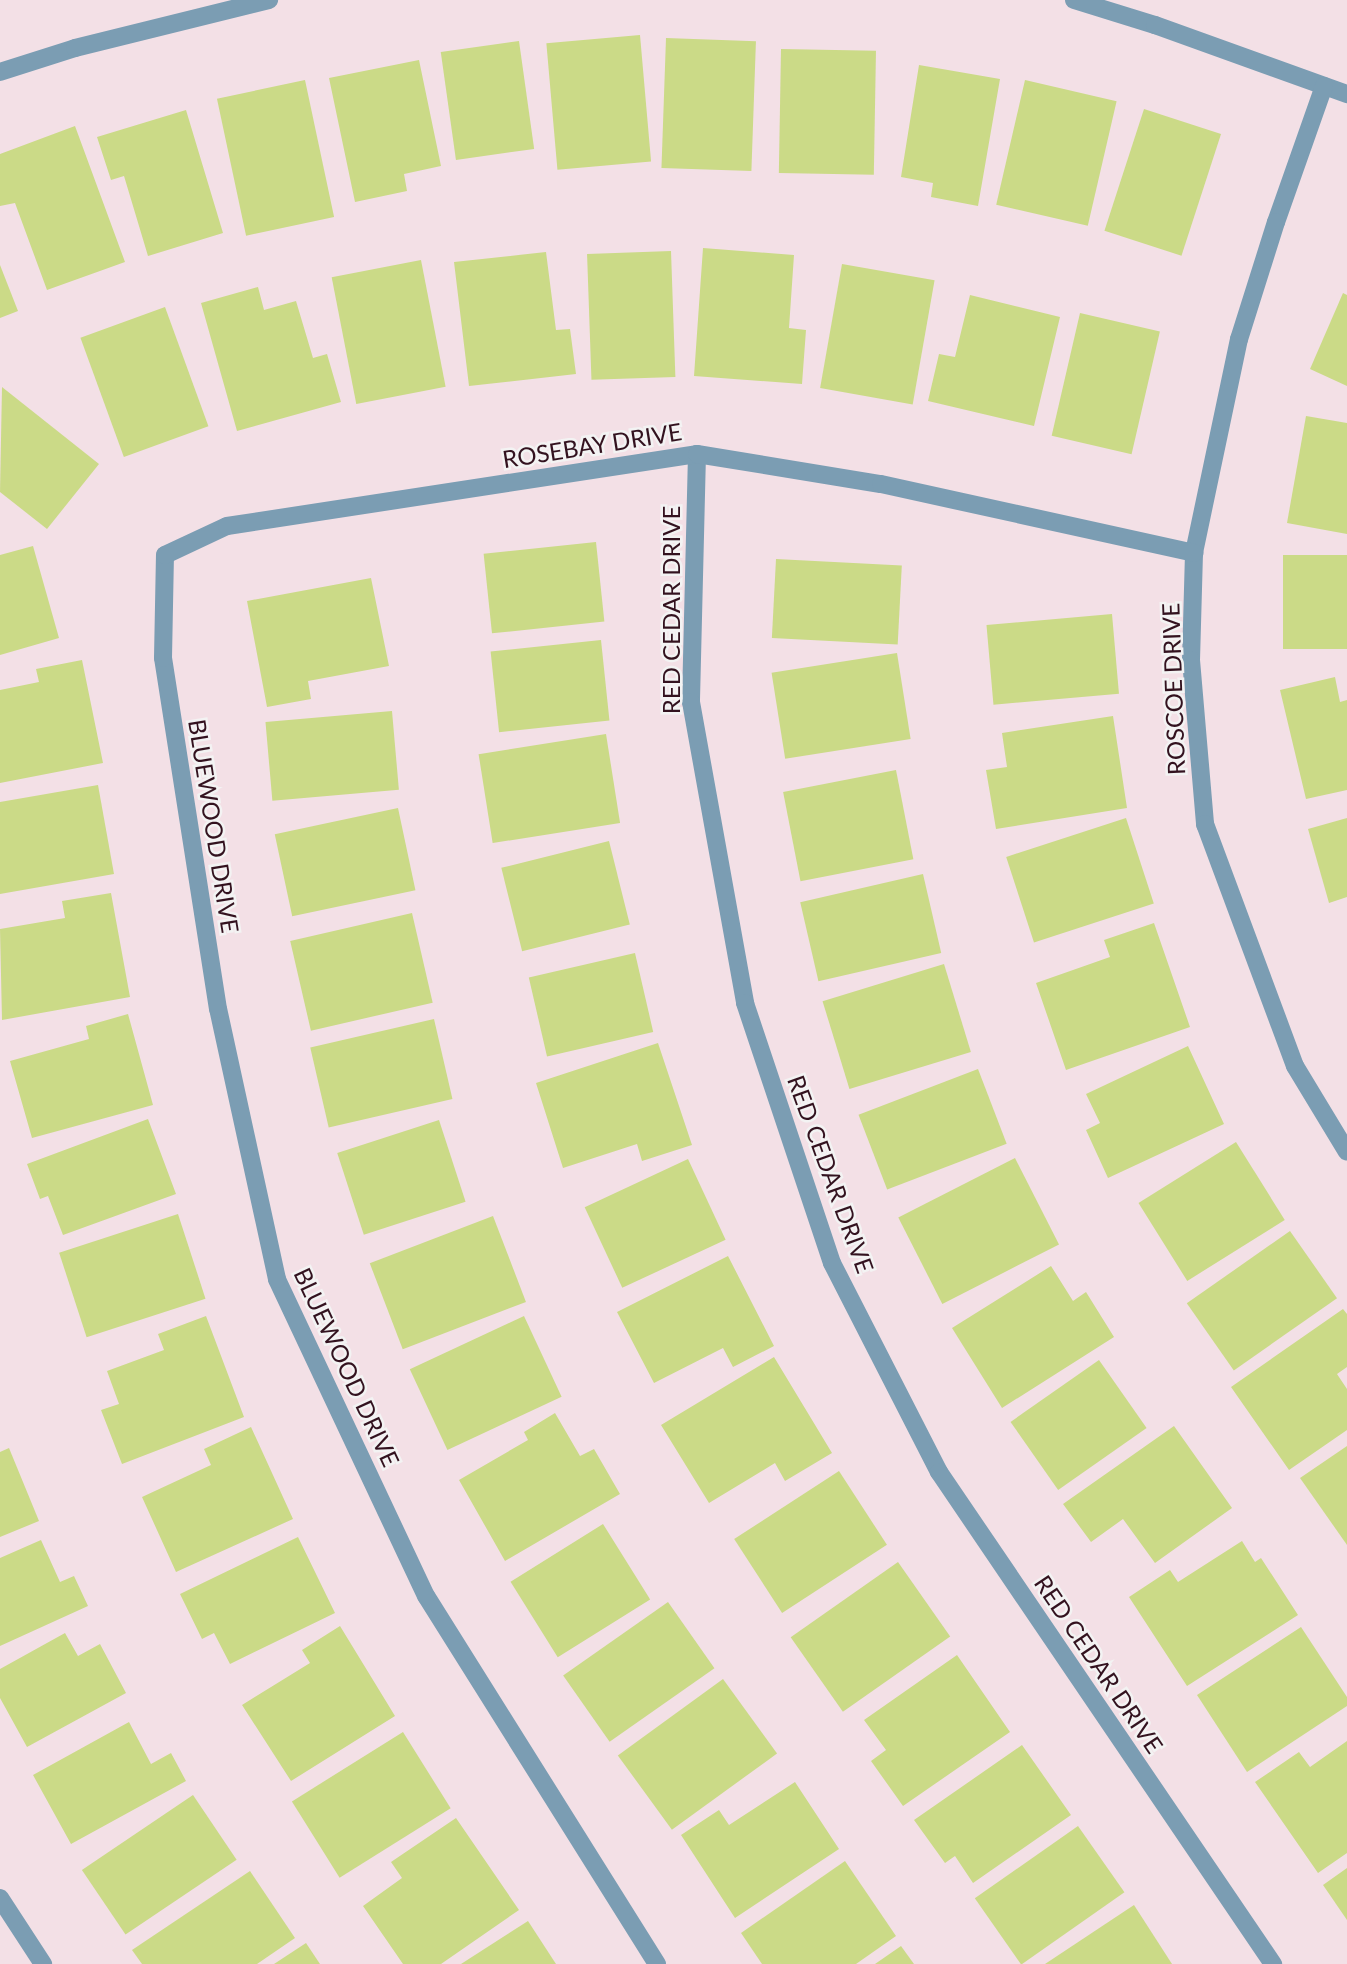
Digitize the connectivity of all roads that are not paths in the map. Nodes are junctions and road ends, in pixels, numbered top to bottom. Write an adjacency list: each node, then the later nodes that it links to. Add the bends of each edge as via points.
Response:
1 (269, 0): 3 (street, via 75,48)
2 (1074, 0): 4 (street)
3 (0, 72)
4 (1324, 86): 5 (street); 7 (street, ROSCOE DRIVE, via 1239,339)
5 (1347, 94)
6 (697, 454): 7 (street, ROSEBAY DRIVE, via 881,484); 8 (street, ROSEBAY DRIVE, via 228,526); 13 (street, RED CEDAR DRIVE, via 691,702 745,1003 832,1263 939,1472)
7 (1194, 552): 9 (street, ROSCOE DRIVE, via 1191,660 1205,824 1295,1066)
8 (165, 555): 12 (street, BLUEWOOD DRIVE, via 165,671 218,1009 277,1279 426,1597)
9 (1347, 1152)
10 (0, 1898): 11 (street)
11 (43, 1964)
12 (657, 1964)
13 (1273, 1964)

